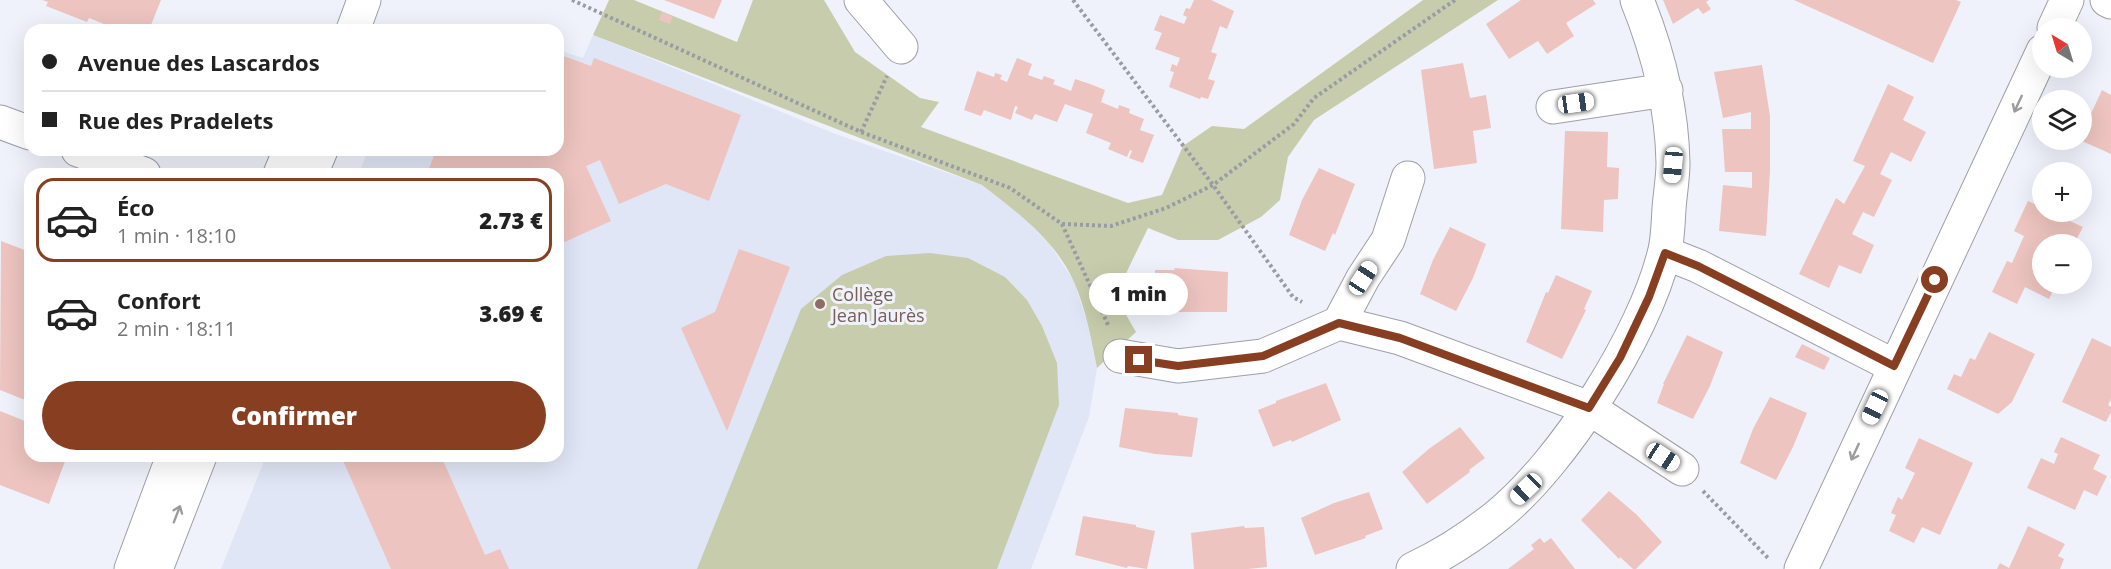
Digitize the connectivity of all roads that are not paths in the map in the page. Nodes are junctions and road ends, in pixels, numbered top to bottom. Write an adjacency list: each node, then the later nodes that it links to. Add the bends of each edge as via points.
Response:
1 (364, 0): 6 (street)
2 (861, 0): 7 (street)
3 (1637, 0): 9 (street)
4 (2067, 0): 5 (street)
5 (2059, 18)
6 (354, 24)
7 (901, 47)
8 (2032, 74): 19 (street, one-way to 19)
9 (1666, 90): 10 (street); 16 (street, via 1673,165)
10 (1553, 107)
11 (0, 122): 12 (street)
12 (24, 131)
13 (94, 156): 14 (street)
14 (128, 168)
15 (1408, 178): 17 (street, via 1388,240)
16 (1665, 253): 19 (street); 20 (street, via 1620,358)
17 (1339, 323): 18 (street, via 1263,356 1178,366); 20 (street, via 1400,338)
18 (1120, 357)
19 (1894, 366): 24 (street, one-way to 24)
20 (1589, 408): 23 (street); 27 (street, via 1540,476 1498,516 1445,554)
21 (170, 462): 25 (street)
22 (198, 462): 26 (street, one-way to 22)
23 (1682, 469)
24 (1787, 566)
25 (131, 569)
26 (156, 569)
27 (1413, 569)

